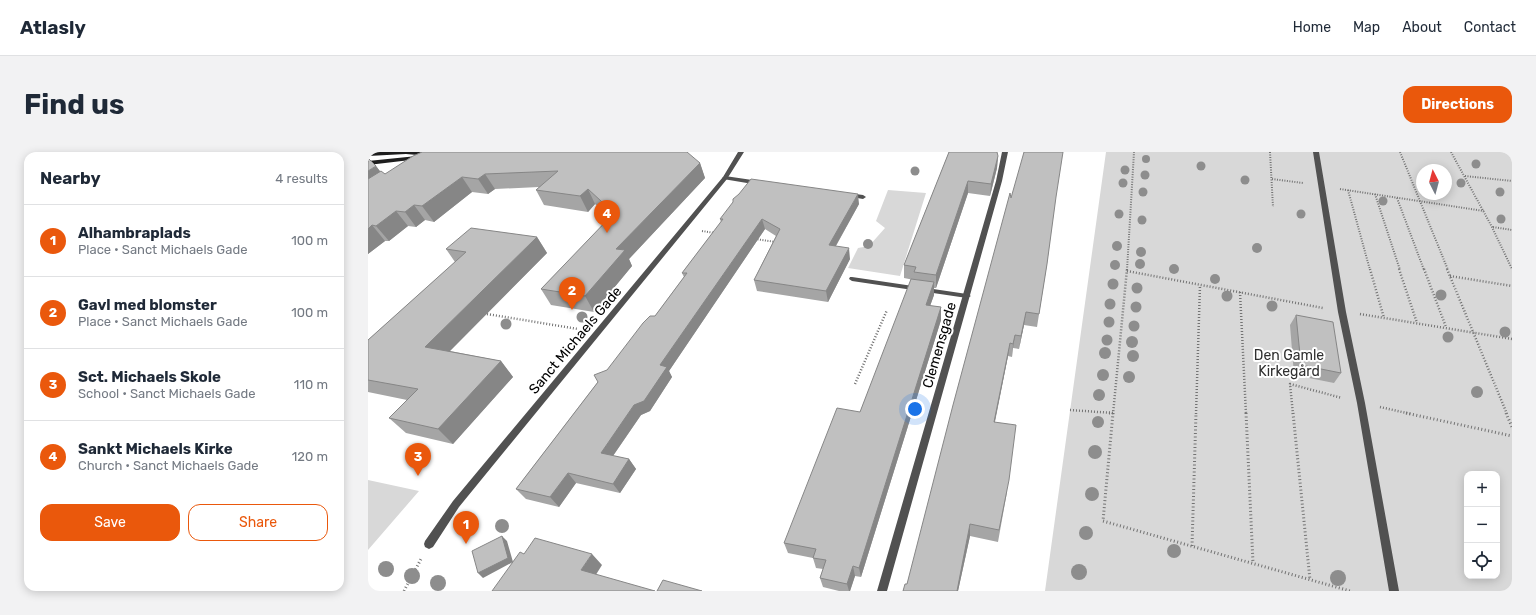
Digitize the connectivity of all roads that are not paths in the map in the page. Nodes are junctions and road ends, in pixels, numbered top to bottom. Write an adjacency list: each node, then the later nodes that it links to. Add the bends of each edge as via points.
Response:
1 (379, 152): 5 (main road); 6 (main road)
2 (741, 152): 9 (street, Sanct Michaels Gade)
3 (1005, 152): 14 (street, Clemensgade, via 1000,181)
4 (1316, 152): 17 (street, via 1342,312 1361,403)
5 (368, 154)
6 (434, 155): 7 (street); 8 (main road)
7 (428, 159)
8 (368, 163)
9 (725, 178): 10 (street); 15 (street, Sanct Michaels Gade, via 456,504)
10 (763, 184)
11 (840, 194): 12 (street)
12 (863, 197)
13 (852, 279): 14 (street)
14 (966, 296): 16 (street, Clemensgade)
15 (429, 544)
16 (882, 591)
17 (1394, 591)

